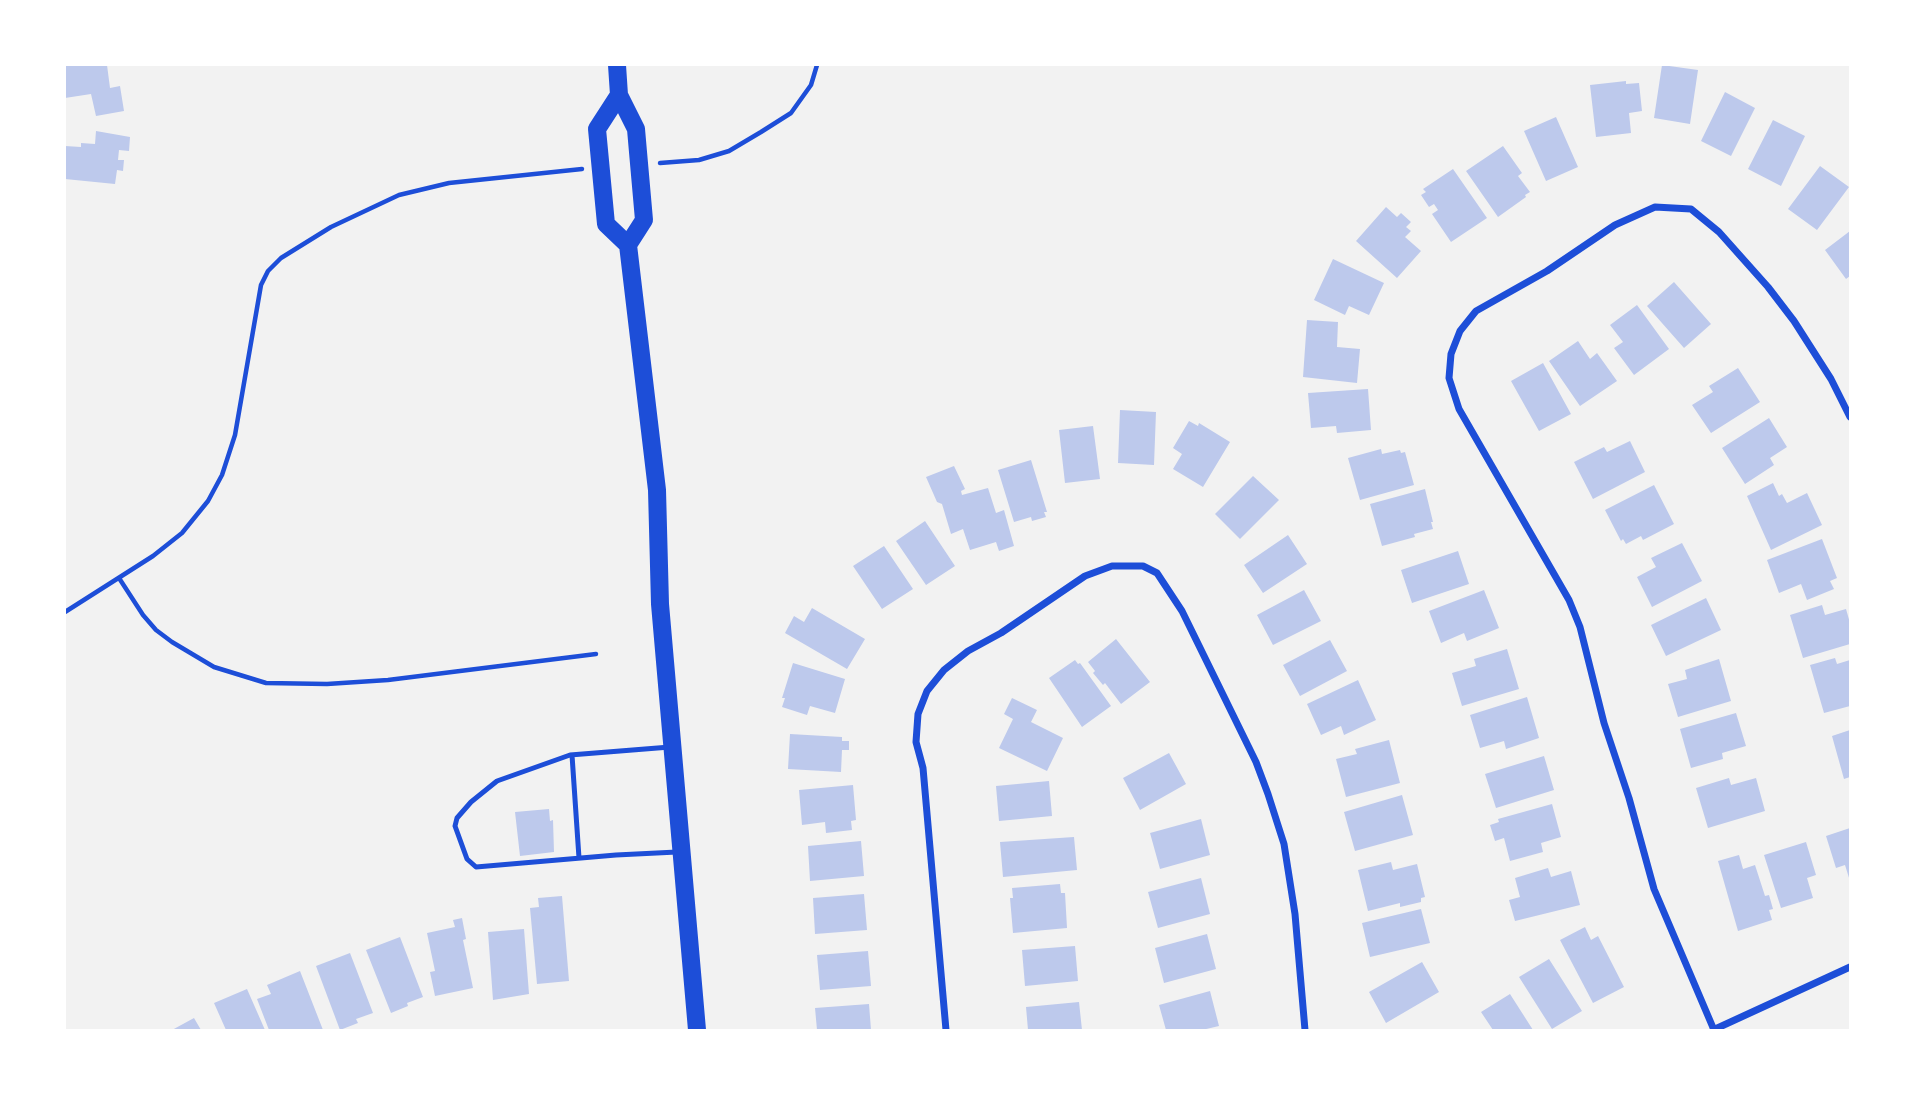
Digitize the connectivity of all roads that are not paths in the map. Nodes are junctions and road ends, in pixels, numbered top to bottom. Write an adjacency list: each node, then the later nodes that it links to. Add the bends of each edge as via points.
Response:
1 (617, 65): 2 (main road)
2 (618, 95): 3 (main road, via 636,129 644,220); 3 (main road, via 597,129 606,224)
3 (628, 245): 5 (main road, via 657,490 660,604)
4 (1850, 417): 13 (street, via 1818,359 1769,287 1719,232 1691,209 1655,207 1615,225 1476,311 1460,331 1451,354 1449,378 1459,409 1580,627 1654,889)
5 (672, 747): 6 (lane); 7 (main road)
6 (572, 755): 8 (lane); 8 (lane, via 488,786 457,818 455,826 467,859 476,867)
7 (681, 852): 8 (lane); 10 (main road)
8 (579, 858)
9 (1850, 967): 13 (street)
10 (697, 1030)
11 (946, 1030): 12 (street, via 923,768 916,742 918,714 927,691 968,651 1085,576 1112,566 1143,566 1157,573 1182,611 1256,762 1284,844)
12 (1305, 1030)
13 (1714, 1030)

